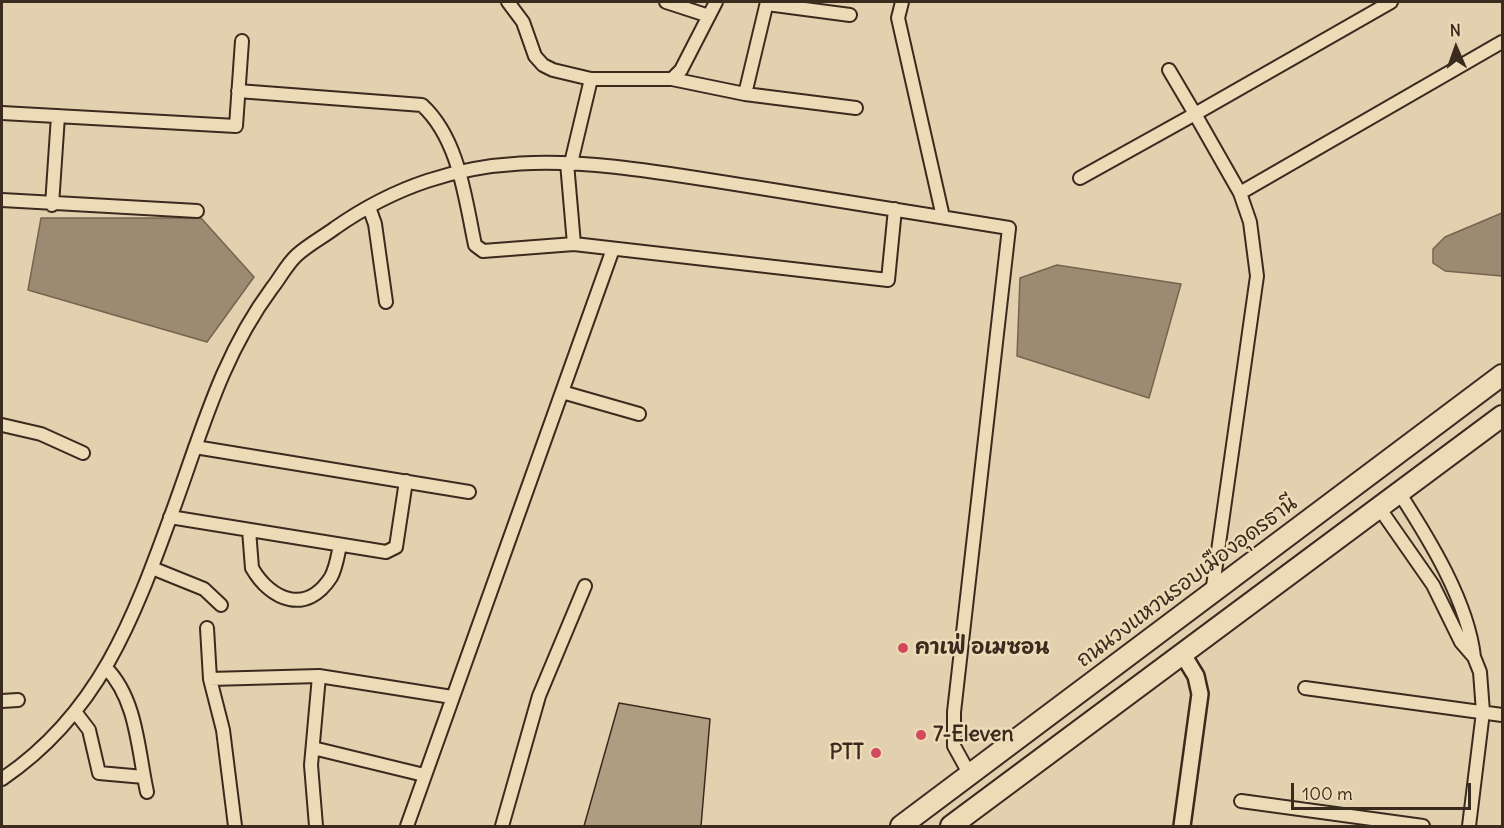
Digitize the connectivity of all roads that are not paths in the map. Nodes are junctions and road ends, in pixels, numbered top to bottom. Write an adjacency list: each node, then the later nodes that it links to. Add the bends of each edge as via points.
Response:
1 (508, 2): 12 (street, via 523,22 535,56 543,65)
2 (666, 2): 8 (street)
3 (716, 2): 8 (street)
4 (902, 2): 29 (street, via 898,18)
5 (1391, 2): 18 (street)
6 (767, 3): 7 (street); 15 (street)
7 (850, 15)
8 (709, 16): 13 (street, via 681,70)
9 (242, 41): 14 (street)
10 (1503, 42): 23 (street)
11 (1169, 70): 18 (street)
12 (591, 79): 13 (street); 20 (street)
13 (672, 79): 15 (street)
14 (238, 91): 19 (street, via 236,126); 21 (street, via 422,105 436,118)
15 (745, 94): 16 (street)
16 (856, 108)
17 (2, 112): 19 (street)
18 (1195, 114): 22 (street); 23 (street)
19 (58, 116): 25 (street)
20 (569, 163): 21 (street, via 534,161); 27 (street); 30 (street)
21 (459, 170): 26 (street, via 413,184); 30 (street, via 475,244 483,251)
22 (1080, 178)
23 (1240, 193): 49 (street, via 1250,222 1257,276)
24 (2, 200): 25 (street)
25 (52, 205): 28 (street)
26 (369, 207): 32 (street); 38 (street, via 296,256 251,316 221,374)
27 (895, 209): 29 (street); 31 (street, via 888,280)
28 (198, 211)
29 (942, 212): 66 (street, via 1009,228 954,712 954,746)
30 (574, 244): 31 (street)
31 (613, 249): 34 (street)
32 (386, 302)
33 (1503, 375): 49 (main road, ถนนวงแหวนรอบเมืองอุดรธานี)
34 (562, 392): 35 (street); 58 (street)
35 (639, 414)
36 (1503, 416): 42 (main road)
37 (2, 425): 39 (street, via 41,434)
38 (195, 447): 40 (street); 44 (street)
39 (83, 453)
40 (406, 482): 41 (street); 46 (street, via 396,547 386,552)
41 (469, 492)
42 (1400, 494): 43 (main road); 53 (street, via 1438,560 1472,639)
43 (1380, 509): 52 (main road); 53 (street, via 1433,585 1461,642)
44 (170, 518): 45 (street); 47 (street)
45 (249, 530): 46 (street); 46 (street, via 252,568 278,595 290,601 302,601 330,579)
46 (340, 545)
47 (152, 568): 50 (street, via 204,589); 54 (street)
48 (585, 586): 74 (street, via 539,696)
49 (1212, 593): 66 (main road, ถนนวงแหวนรอบเมืองอุดรธานี)
50 (221, 605)
51 (207, 628): 56 (street)
52 (1182, 653): 76 (main road); 77 (street, via 1196,676 1200,694)
53 (1474, 657): 61 (street, via 1480,672)
54 (106, 668): 62 (street); 67 (street, via 128,699)
55 (319, 676): 56 (street); 58 (street); 64 (street)
56 (210, 678): 71 (street, via 223,730)
57 (1305, 688): 61 (street)
58 (452, 697): 65 (street)
59 (18, 700): 60 (street)
60 (2, 701)
61 (1484, 712): 63 (street); 79 (street)
62 (76, 713): 67 (street, via 89,730 99,773); 68 (street, via 33,757)
63 (1503, 715)
64 (312, 748): 65 (street); 72 (street)
65 (424, 775): 73 (street)
66 (970, 775): 75 (main road, ถนนวงแหวนรอบเมืองอุดรธานี)
67 (144, 777): 69 (street)
68 (2, 779)
69 (147, 792)
70 (1241, 801): 78 (street)
71 (235, 826)
72 (316, 826)
73 (407, 826)
74 (502, 826)
75 (901, 826)
76 (951, 826)
77 (1182, 826)
78 (1423, 826)
79 (1469, 826)

